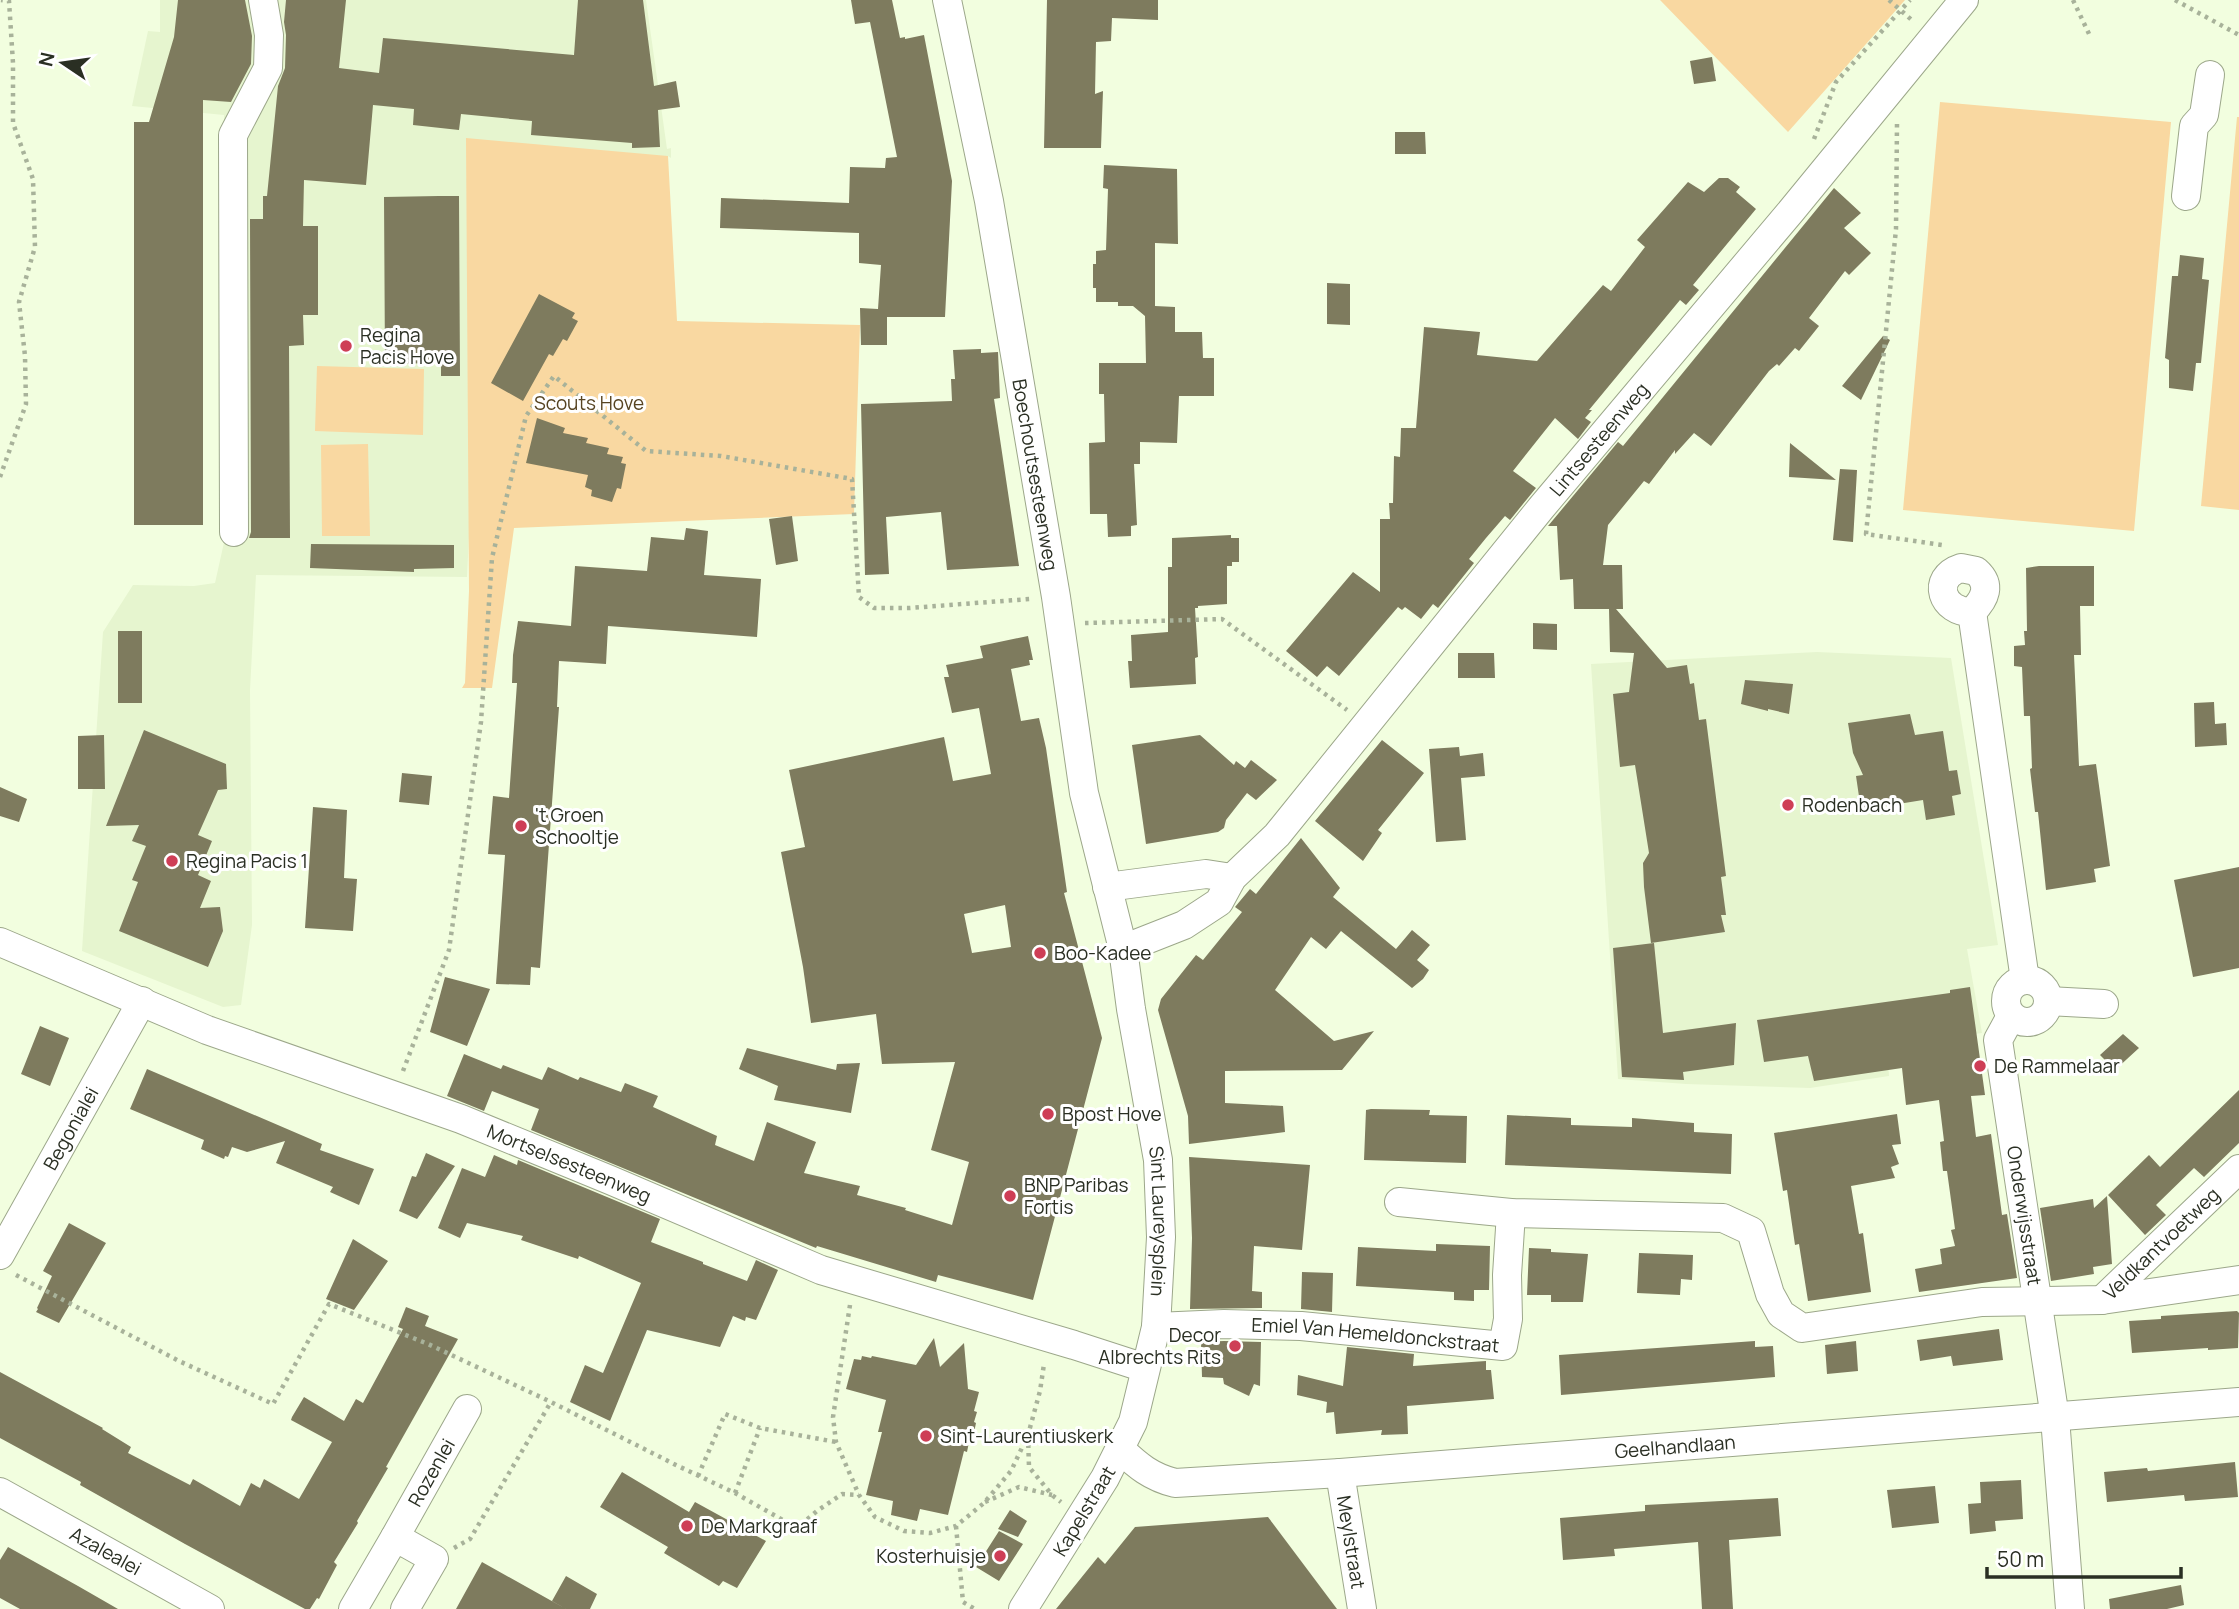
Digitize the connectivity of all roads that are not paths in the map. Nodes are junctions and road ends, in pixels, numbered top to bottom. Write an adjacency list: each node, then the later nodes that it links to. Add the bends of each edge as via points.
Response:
1 (262, 0): 6 (street, via 269,35 268,68 233,135)
2 (947, 0): 9 (street, Boechoutsesteenweg, via 989,201 1084,793)
3 (1964, 0): 8 (street, Lintsesteenweg, via 1541,508 1277,835)
4 (2210, 75): 5 (street, via 2204,116 2194,126)
5 (2186, 196)
6 (233, 532)
7 (1955, 570): 12 (street, via 1945,582 1944,597 1955,609 1972,612)
8 (1232, 878): 9 (street, via 1206,874); 11 (street, Lintsesteenweg, via 1219,902 1184,925)
9 (1107, 887): 11 (street, Boechoutsesteenweg)
10 (0, 942): 13 (street, Mortselsesteenweg)
11 (1123, 949): 24 (street, Sint Laureysplein, via 1158,1160 1161,1237)
12 (2025, 980): 14 (street, via 2045,990); 16 (street, Onderwijsstraat, via 2008,994)
13 (142, 1001): 20 (street, Begonialei); 25 (street, Mortselsesteenweg, via 207,1030 461,1119 821,1270)
14 (2048, 1001): 15 (street); 16 (street, via 2045,1013 2035,1021 2022,1022)
15 (2104, 1004)
16 (2011, 1016): 23 (street, Onderwijsstraat, via 1998,1040)
17 (2239, 1168): 22 (street, Veldkantvoetweg)
18 (1399, 1202): 19 (street)
19 (1511, 1213): 23 (street, via 1723,1219 1751,1231 1770,1294 1781,1314 1802,1328 1982,1302); 24 (street, Emiel Van Hemeldonckstraat, via 1503,1346 1301,1326)
20 (6, 1264)
21 (2239, 1280): 22 (street)
22 (2102, 1300): 23 (street, Veldkantvoetweg)
23 (2036, 1301): 28 (street, Onderwijsstraat)
24 (1156, 1327): 25 (street, Sint Laureysplein)
25 (1144, 1368): 29 (street, Kapelstraat, via 1133,1422)
26 (2239, 1402): 28 (street, Geelhandlaan)
27 (467, 1409): 32 (street, Rozenlei)
28 (2055, 1418): 30 (street, Geelhandlaan); 38 (street, Onderwijsstraat)
29 (1121, 1449): 30 (street, Geelhandlaan, via 1155,1478 1175,1483); 33 (street, Kapelstraat)
30 (1340, 1474): 37 (street, Meylstraat)
31 (0, 1492): 34 (street, Azalealei)
32 (396, 1537): 35 (street, Rozenlei); 36 (street, via 433,1559)
33 (1027, 1608)
34 (210, 1609)
35 (354, 1609)
36 (405, 1609)
37 (1362, 1609)
38 (2070, 1609)

